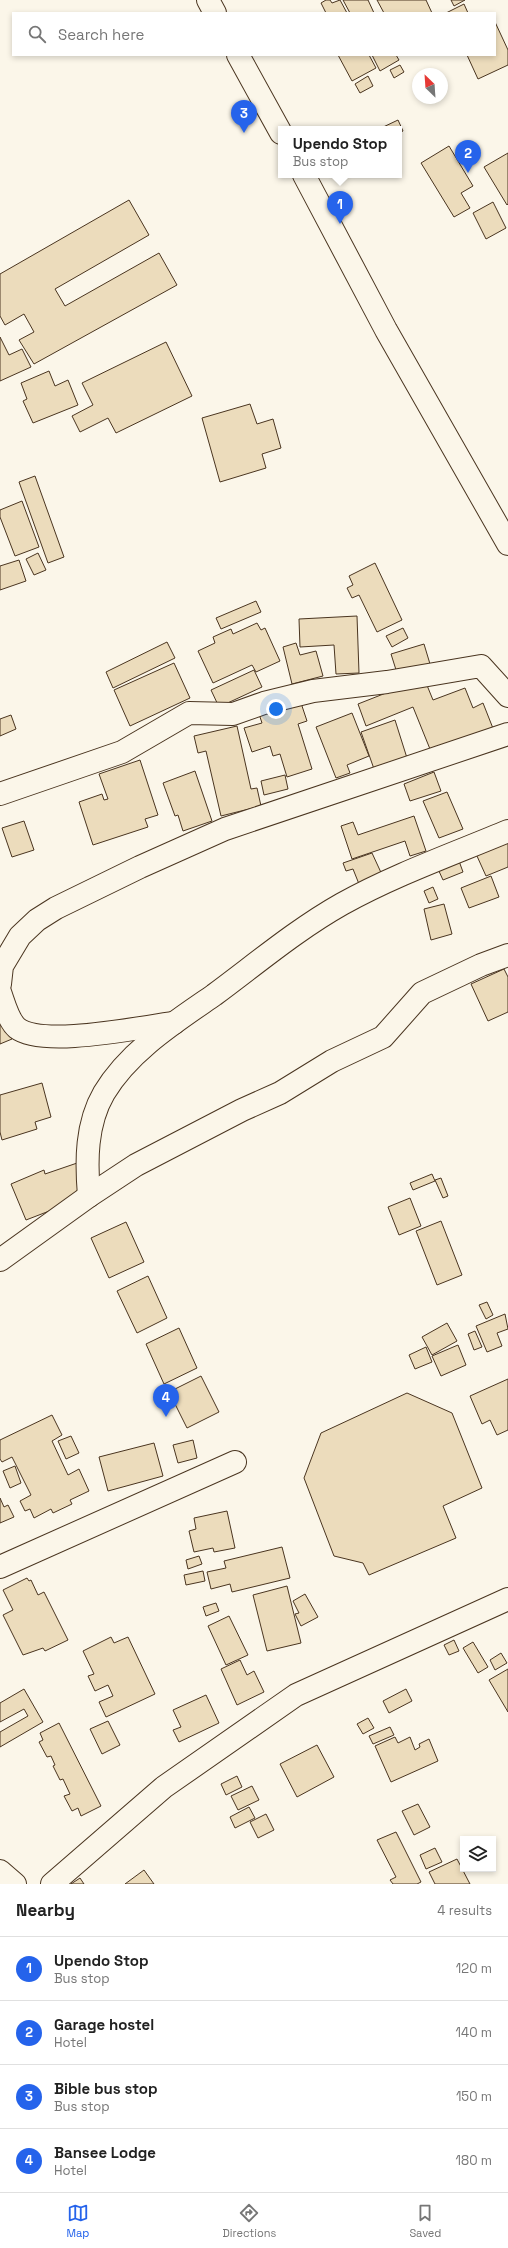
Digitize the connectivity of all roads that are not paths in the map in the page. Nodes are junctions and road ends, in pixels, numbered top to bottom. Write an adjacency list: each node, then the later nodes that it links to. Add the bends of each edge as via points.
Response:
1 (208, 0): 2 (main road)
2 (215, 12)
3 (239, 56): 4 (main road)
4 (278, 128)
5 (306, 178): 6 (main road, via 386,330)
6 (508, 544)
7 (508, 696): 9 (main road, via 481,666 313,691 264,703 234,714 189,713 122,752)
8 (508, 734): 12 (main road, via 225,829 56,908 37,920 20,936 2,966)
9 (0, 794)
10 (508, 831): 14 (main road, via 342,904 278,946)
11 (508, 955): 15 (main road, via 422,993 383,1037 332,1061 280,1093 136,1165)
12 (0, 984)
13 (0, 992): 14 (main road, via 6,1010 16,1027 36,1035 65,1037)
14 (174, 1023): 15 (main road, via 123,1067 104,1093 88,1140)
15 (89, 1196): 16 (main road)
16 (0, 1260)
17 (236, 1462): 18 (main road)
18 (0, 1567)
19 (508, 1599): 22 (main road, via 296,1695 164,1787)
20 (0, 1871): 21 (main road)
21 (15, 1884)
22 (52, 1884)

